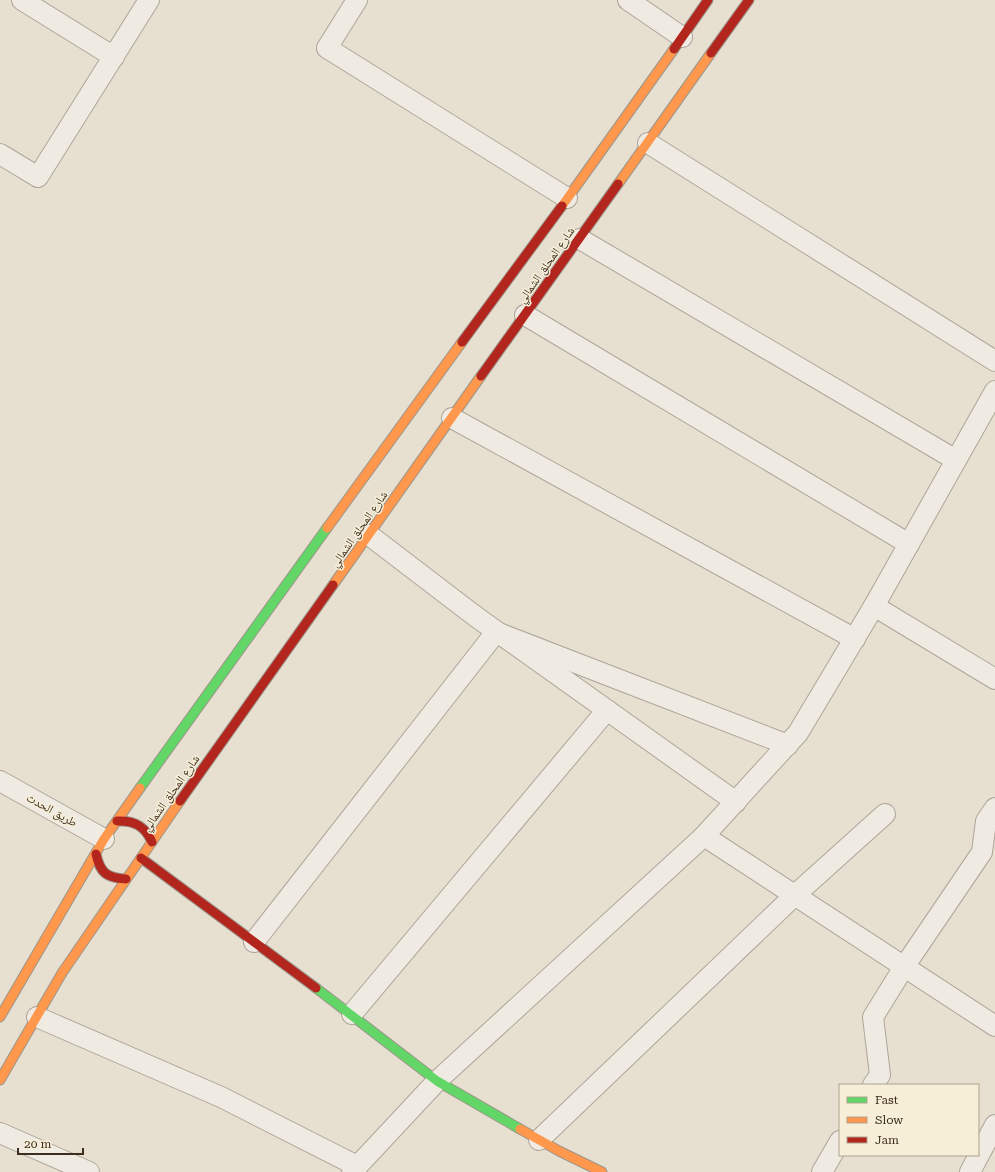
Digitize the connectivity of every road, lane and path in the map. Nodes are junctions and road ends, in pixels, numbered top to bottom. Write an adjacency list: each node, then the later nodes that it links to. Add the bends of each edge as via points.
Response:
1 (22, 0): 8 (street)
2 (149, 0): 8 (street)
3 (357, 0): 11 (street, via 327,48)
4 (628, 0): 7 (street)
5 (708, 0): 7 (main road, شارع المحلق الشمالي)
6 (749, 0): 9 (main road, شارع المحلق الشمالي)
7 (682, 37): 11 (main road, شارع المحلق الشمالي)
8 (114, 57): 10 (street, via 38,177)
9 (648, 143): 12 (main road, شارع المحلق الشمالي); 14 (street)
10 (0, 154)
11 (567, 198): 30 (main road, شارع المحلق الشمالي, via 191,715)
12 (580, 239): 13 (main road, شارع المحلق الشمالي); 17 (street)
13 (525, 315): 16 (main road, شارع المحلق الشمالي); 19 (street)
14 (995, 361)
15 (993, 400): 17 (street)
16 (452, 418): 18 (main road, شارع المحلق الشمالي); 22 (street)
17 (956, 460): 19 (street)
18 (369, 535): 21 (street); 32 (main road, شارع المحلق الشمالي)
19 (909, 544): 20 (street)
20 (874, 606): 22 (street); 23 (street)
21 (496, 632): 24 (street); 25 (street); 37 (street)
22 (855, 638): 25 (street, via 798,733)
23 (995, 679)
24 (607, 710): 27 (street); 39 (street)
25 (788, 745): 27 (street)
26 (0, 781): 33 (street, طريق الحدث)
27 (736, 802): 31 (street)
28 (995, 808): 38 (street, via 986,821 982,852)
29 (885, 814): 36 (street)
30 (117, 821): 32 (main road, via 138,824 145,829); 33 (main road, شارع المحلق الشمالي)
31 (704, 836): 36 (street); 44 (street)
32 (152, 842): 34 (main road, شارع المحلق الشمالي)
33 (100, 846): 35 (main road, via 97,863 102,871 113,878); 40 (main road, شارع المحلق الشمالي)
34 (141, 858): 35 (main road, شارع المحلق الشمالي); 37 (main road)
35 (126, 879): 41 (main road, شارع المحلق الشمالي, via 62,973)
36 (795, 895): 38 (street); 48 (street)
37 (254, 942): 39 (main road)
38 (904, 966): 42 (street); 45 (street, via 873,1017 880,1075)
39 (352, 1014): 44 (main road)
40 (0, 1017)
41 (36, 1017): 43 (main road, شارع المحلق الشمالي); 52 (street, via 221,1097)
42 (995, 1026)
43 (0, 1080)
44 (437, 1081): 48 (main road); 52 (street)
45 (874, 1084)
46 (995, 1125): 50 (street)
47 (0, 1133): 53 (street)
48 (538, 1140): 54 (main road)
49 (839, 1143): 55 (street)
50 (979, 1155)
51 (979, 1156): 56 (street)
52 (354, 1169)
53 (89, 1172)
54 (602, 1172)
55 (822, 1172)
56 (970, 1172)

